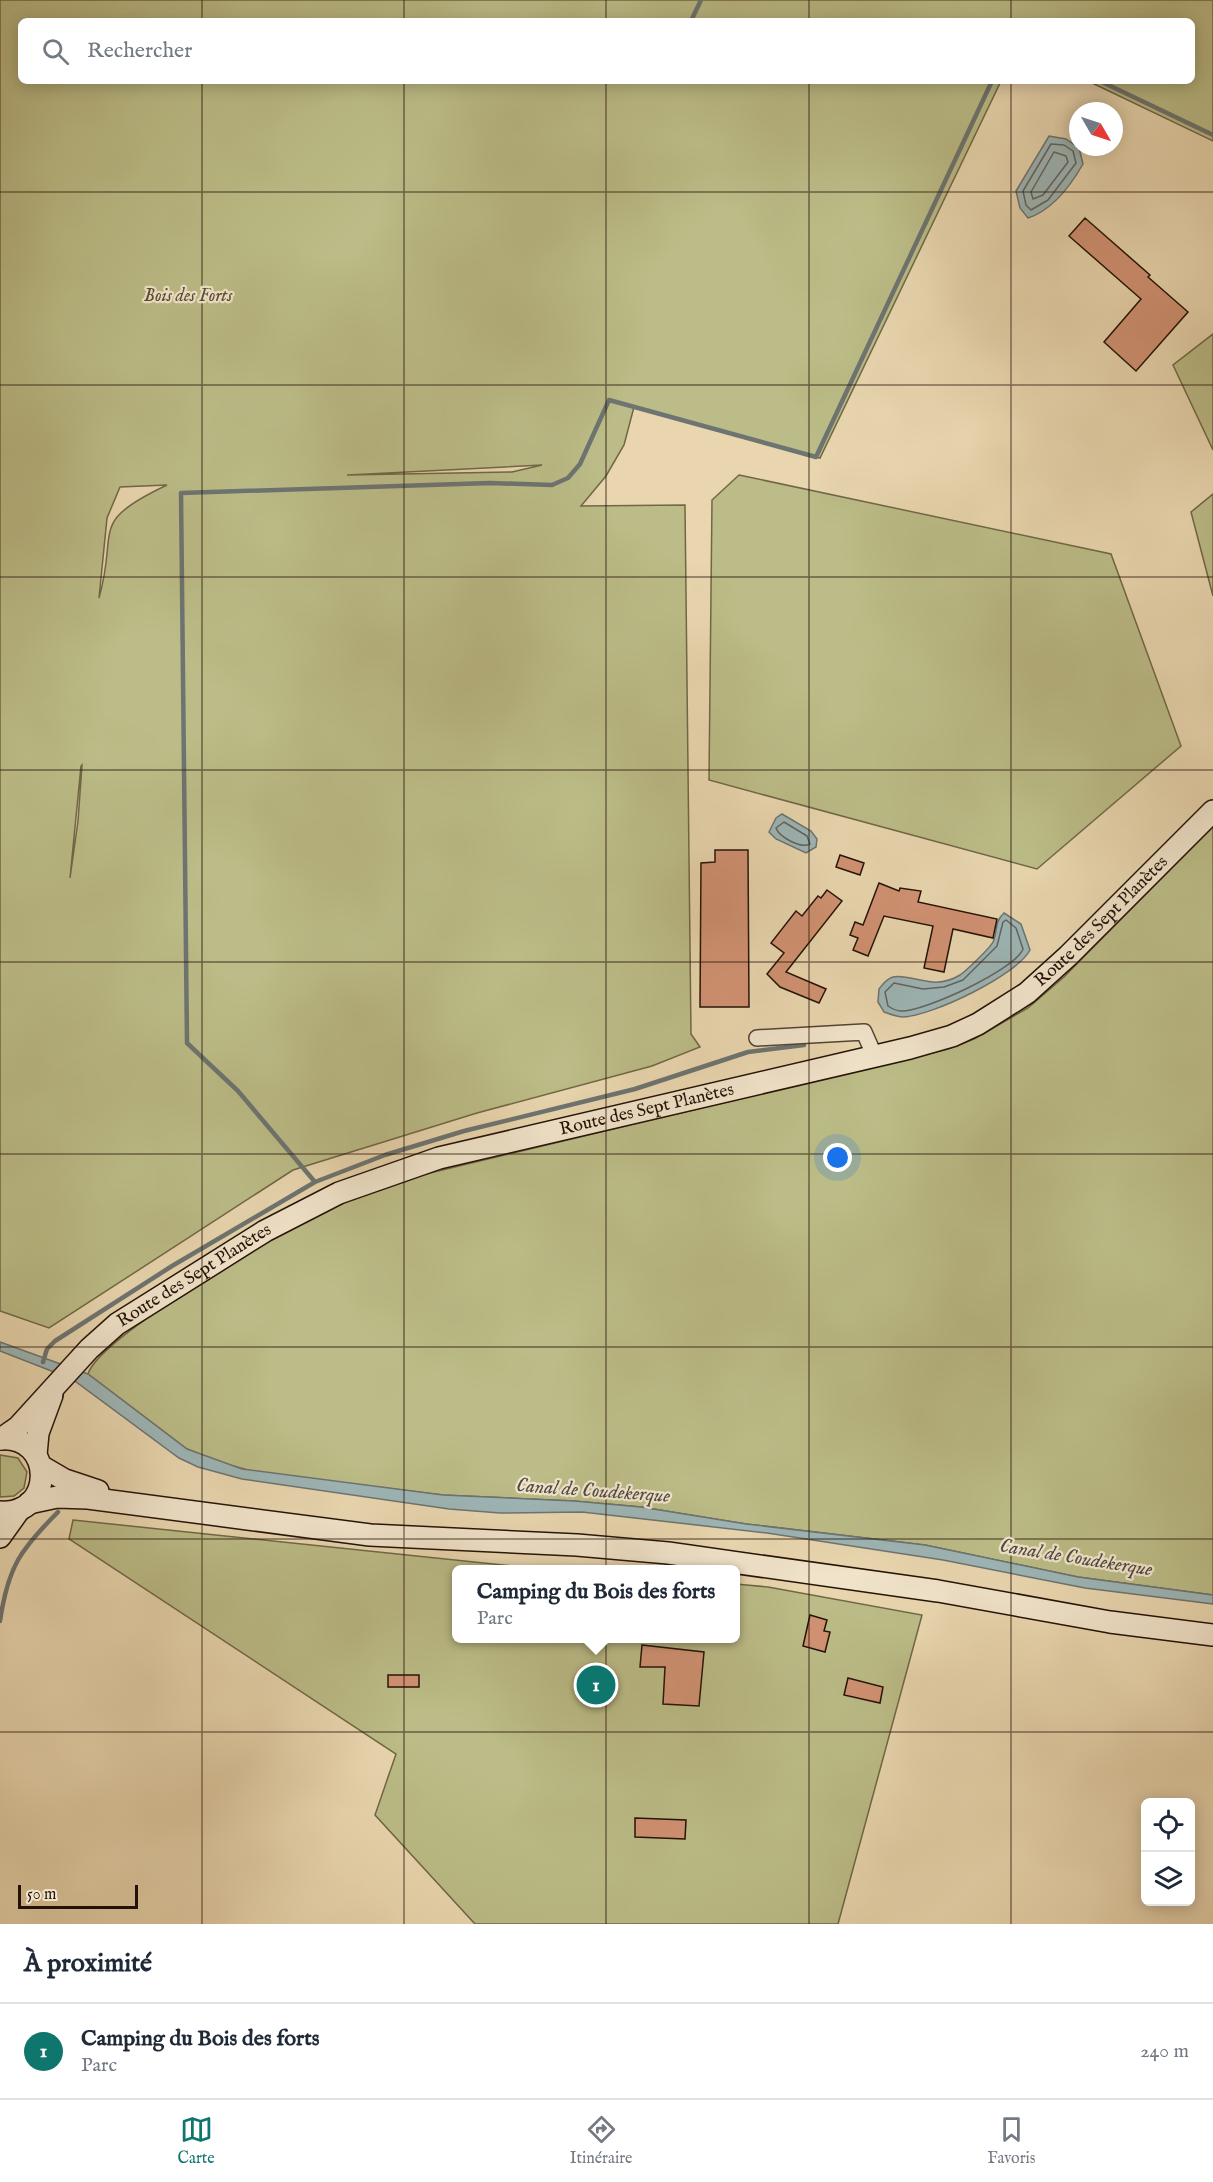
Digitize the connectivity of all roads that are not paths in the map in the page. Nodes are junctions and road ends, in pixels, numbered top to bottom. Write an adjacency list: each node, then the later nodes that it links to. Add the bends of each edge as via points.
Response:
1 (1213, 811): 3 (main road, Route des Sept Planètes, via 1063,961 1016,1002 952,1036)
2 (757, 1038): 3 (street, via 864,1032)
3 (875, 1056): 4 (main road, Route des Sept Planètes, via 448,1156 363,1183 311,1205 128,1316)
4 (58, 1383): 5 (main road, Route des Sept Planètes); 6 (main road, Route des Sept Planètes, via 38,1433)
5 (1, 1439): 6 (main road, via 22,1443)
6 (38, 1460): 7 (main road, via 79,1485); 8 (main road, Route des Sept Planètes, via 40,1486)
7 (142, 1503): 8 (main road, via 65,1497); 10 (main road, via 370,1535 668,1553)
8 (16, 1508): 9 (main road, Route des Sept Planètes)
9 (0, 1537)
10 (1213, 1635)

